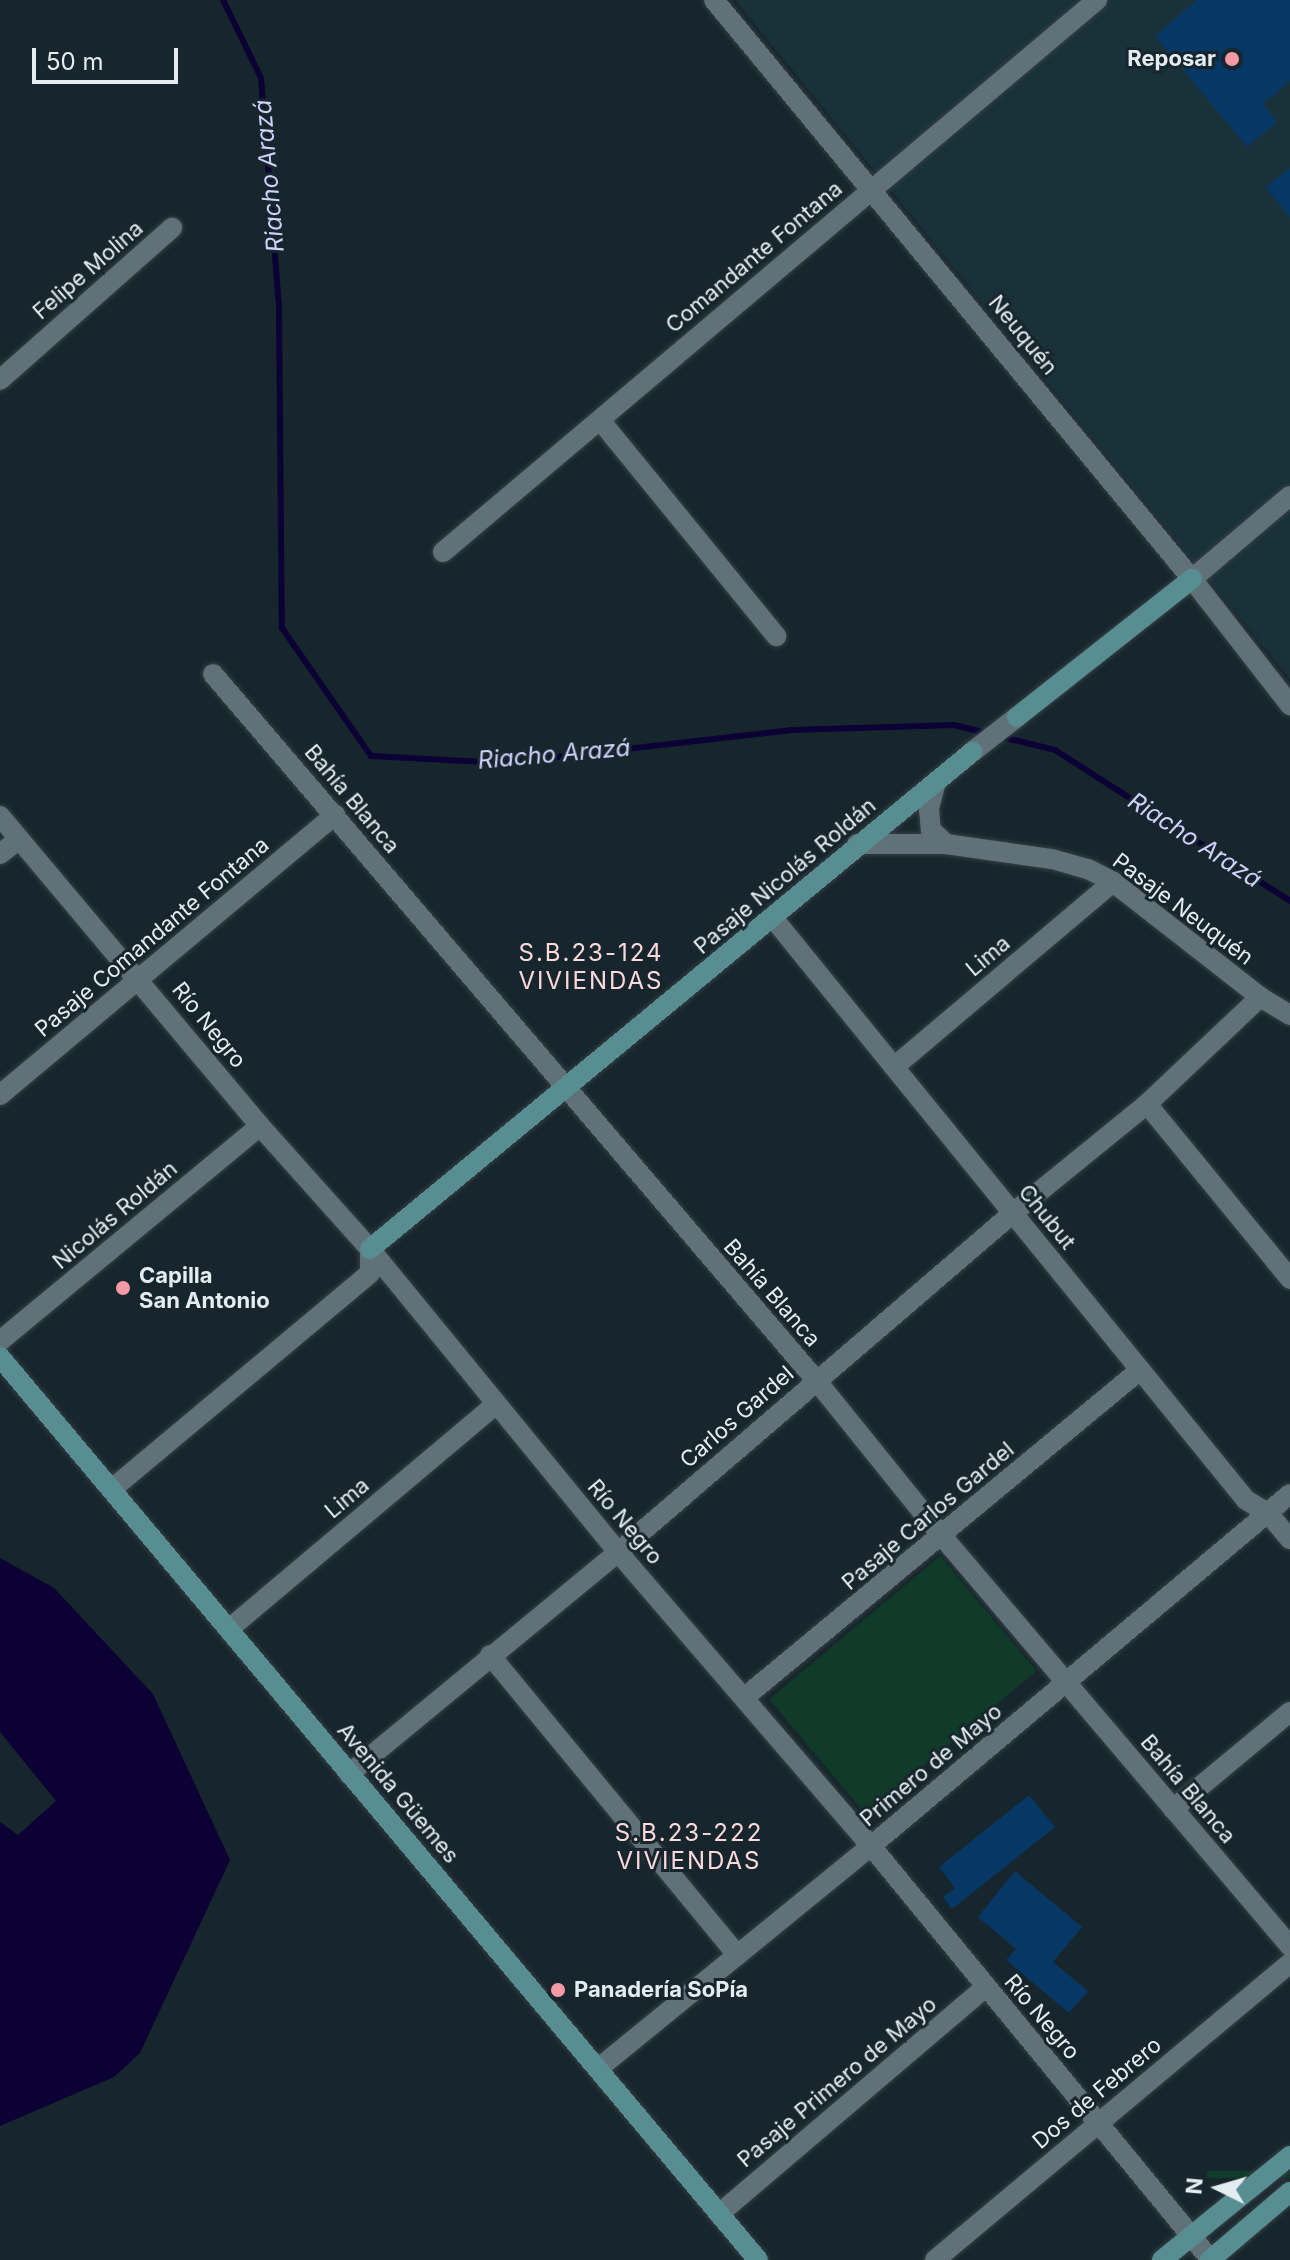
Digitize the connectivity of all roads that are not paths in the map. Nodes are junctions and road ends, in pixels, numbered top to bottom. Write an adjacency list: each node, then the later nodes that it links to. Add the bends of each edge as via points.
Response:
1 (714, 0): 3 (street, Neuquén)
2 (1097, 0): 3 (street, Comandante Fontana)
3 (872, 188): 6 (street, Comandante Fontana); 9 (street, Neuquén)
4 (172, 228): 5 (street, Felipe Molina)
5 (0, 380)
6 (600, 420): 8 (street, Comandante Fontana); 10 (street)
7 (1290, 496): 9 (street, Pasaje Nicolás Roldán)
8 (443, 552)
9 (1192, 579): 12 (street, Neuquén); 13 (street, Pasaje Nicolás Roldán)
10 (776, 636)
11 (213, 674): 14 (street, Bahía Blanca)
12 (1290, 705)
13 (935, 786): 17 (street, Pasaje Nicolás Roldán); 18 (street, via 931,830)
14 (335, 815): 22 (street, Pasaje Comandante Fontana); 26 (street, Bahía Blanca)
15 (0, 816): 16 (street, Río Negro)
16 (19, 839): 19 (street); 22 (street, Río Negro)
17 (857, 844): 18 (street, Pasaje Neuquén); 21 (street, Pasaje Nicolás Roldán)
18 (946, 844): 20 (street, Pasaje Neuquén, via 1052,859)
19 (0, 854)
20 (1113, 882): 23 (street, Pasaje Neuquén); 25 (street, Lima)
21 (773, 918): 25 (street, Chubut); 26 (street, Pasaje Nicolás Roldán)
22 (139, 978): 27 (street, Pasaje Comandante Fontana); 29 (street, Río Negro)
23 (1260, 997): 24 (street, Pasaje Neuquén); 28 (street, Carlos Gardel)
24 (1290, 1015)
25 (894, 1067): 30 (street, Chubut)
26 (564, 1089): 31 (street, Pasaje Nicolás Roldán); 36 (street, Bahía Blanca)
27 (0, 1095)
28 (1147, 1104): 30 (street, Carlos Gardel); 32 (street)
29 (260, 1126): 31 (street, Río Negro); 33 (street, Nicolás Roldán)
30 (1013, 1213): 35 (street, Chubut); 36 (street, Carlos Gardel)
31 (370, 1249): 37 (street, Río Negro); 38 (street, via 370,1273)
32 (1290, 1279)
33 (0, 1341)
34 (0, 1357): 38 (street, Avenida Güemes)
35 (1140, 1370): 40 (street, Chubut, via 1246,1500); 41 (street, Pasaje Carlos Gardel)
36 (816, 1380): 41 (street, Bahía Blanca); 43 (street, Carlos Gardel)
37 (496, 1404): 43 (street, Río Negro); 44 (street, Lima)
38 (112, 1489): 44 (street, Avenida Güemes)
39 (1290, 1494): 40 (street, Primero de Mayo)
40 (1268, 1513): 42 (street, Chubut); 46 (street, Primero de Mayo)
41 (942, 1536): 46 (street, Bahía Blanca); 47 (street, Pasaje Carlos Gardel)
42 (1290, 1539)
43 (618, 1552): 45 (street, Carlos Gardel); 47 (street, Río Negro)
44 (229, 1629): 49 (street, Avenida Güemes)
45 (490, 1655): 49 (street, Carlos Gardel); 53 (street)
46 (1067, 1682): 50 (street, Bahía Blanca); 51 (street, Primero de Mayo)
47 (745, 1697): 51 (street, Río Negro)
48 (1290, 1712): 50 (street)
49 (349, 1774): 56 (street, Avenida Güemes)
50 (1173, 1809): 52 (street, Bahía Blanca)
51 (871, 1846): 53 (street, Primero de Mayo); 55 (street, Río Negro)
52 (1290, 1946)
53 (737, 1955): 56 (street, Primero de Mayo)
54 (1290, 1963): 57 (street, Dos de Febrero)
55 (986, 1987): 57 (street, Río Negro); 60 (street, Pasaje Primero de Mayo)
56 (599, 2068): 60 (street, Avenida Güemes)
57 (1099, 2122): 61 (street, Río Negro); 63 (street, Dos de Febrero)
58 (1290, 2156): 61 (street)
59 (1290, 2192): 65 (street)
60 (719, 2214): 62 (street, Avenida Güemes)
61 (1191, 2235): 64 (street); 65 (street, Río Negro)
62 (758, 2260)
63 (935, 2260)
64 (1162, 2260)
65 (1210, 2260)

